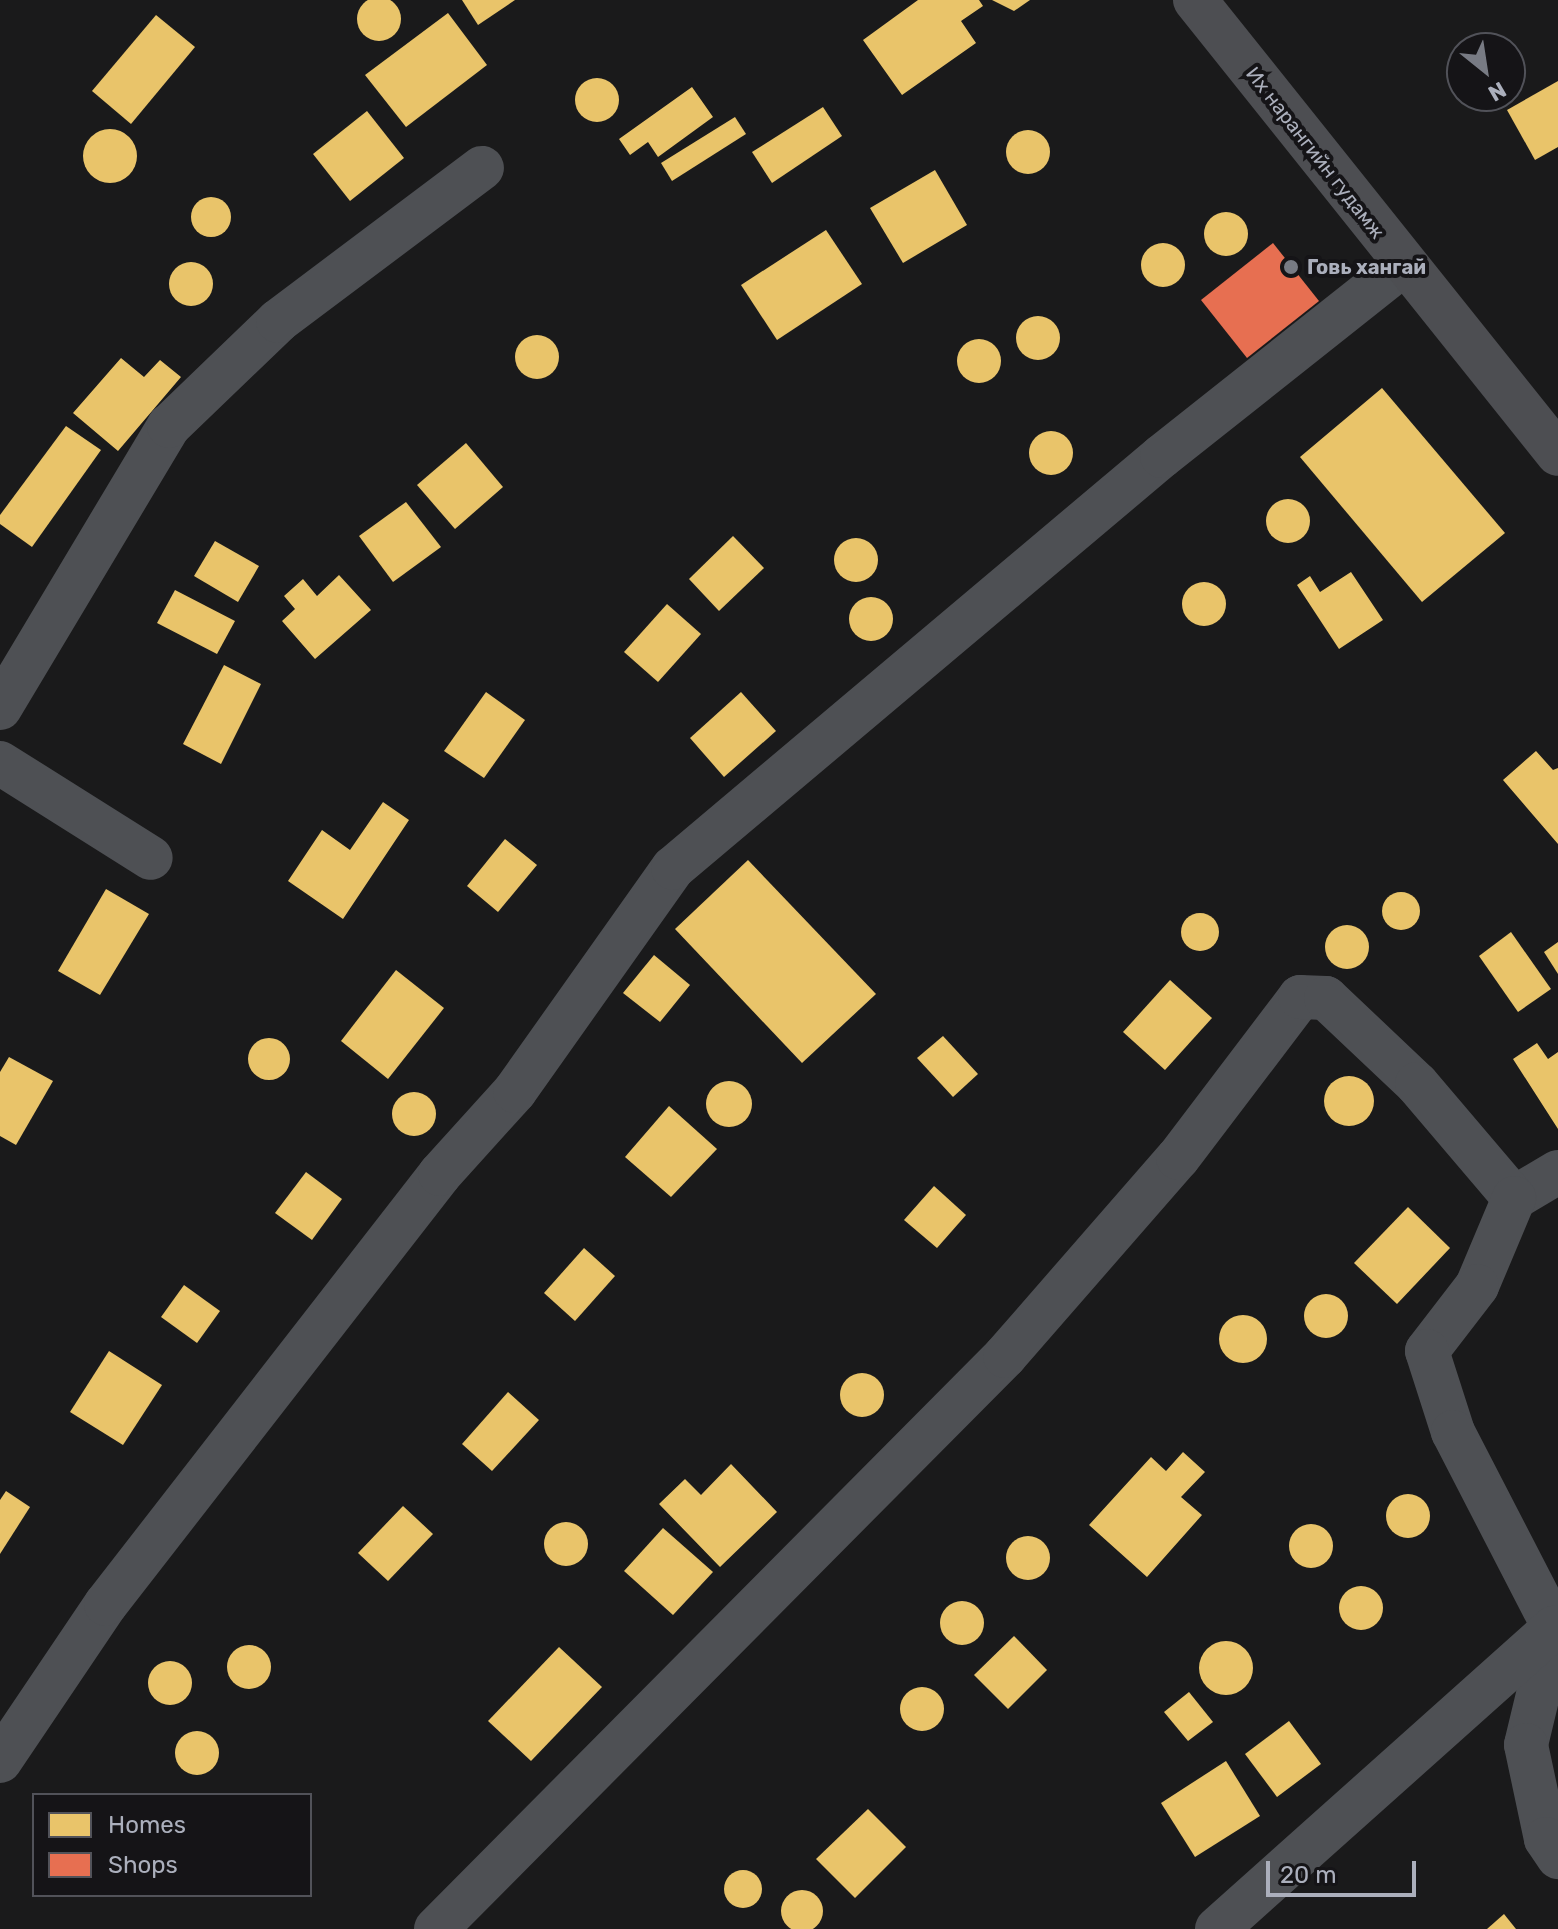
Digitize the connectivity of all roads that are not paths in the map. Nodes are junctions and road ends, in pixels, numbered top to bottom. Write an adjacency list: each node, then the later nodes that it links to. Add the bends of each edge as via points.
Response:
1 (1195, 0): 3 (main road, Их нарангийн гудамж)
2 (482, 168): 5 (street, via 278,321 169,426)
3 (1404, 264): 4 (main road, Их нарангийн гудамж); 11 (street, via 1162,456 673,868 515,1091 440,1174 106,1604)
4 (1558, 454)
5 (0, 708)
6 (0, 763): 7 (street)
7 (151, 858)
8 (1558, 1172): 9 (street)
9 (1514, 1198): 10 (street, via 1477,1286 1427,1351 1453,1432); 13 (street, via 1417,1084 1326,998 1300,997 1178,1158 1005,1356)
10 (1554, 1628): 12 (street, via 1526,1745 1546,1839); 14 (street)
11 (0, 1761)
12 (1558, 1857)
13 (436, 1929)
14 (1217, 1929)

